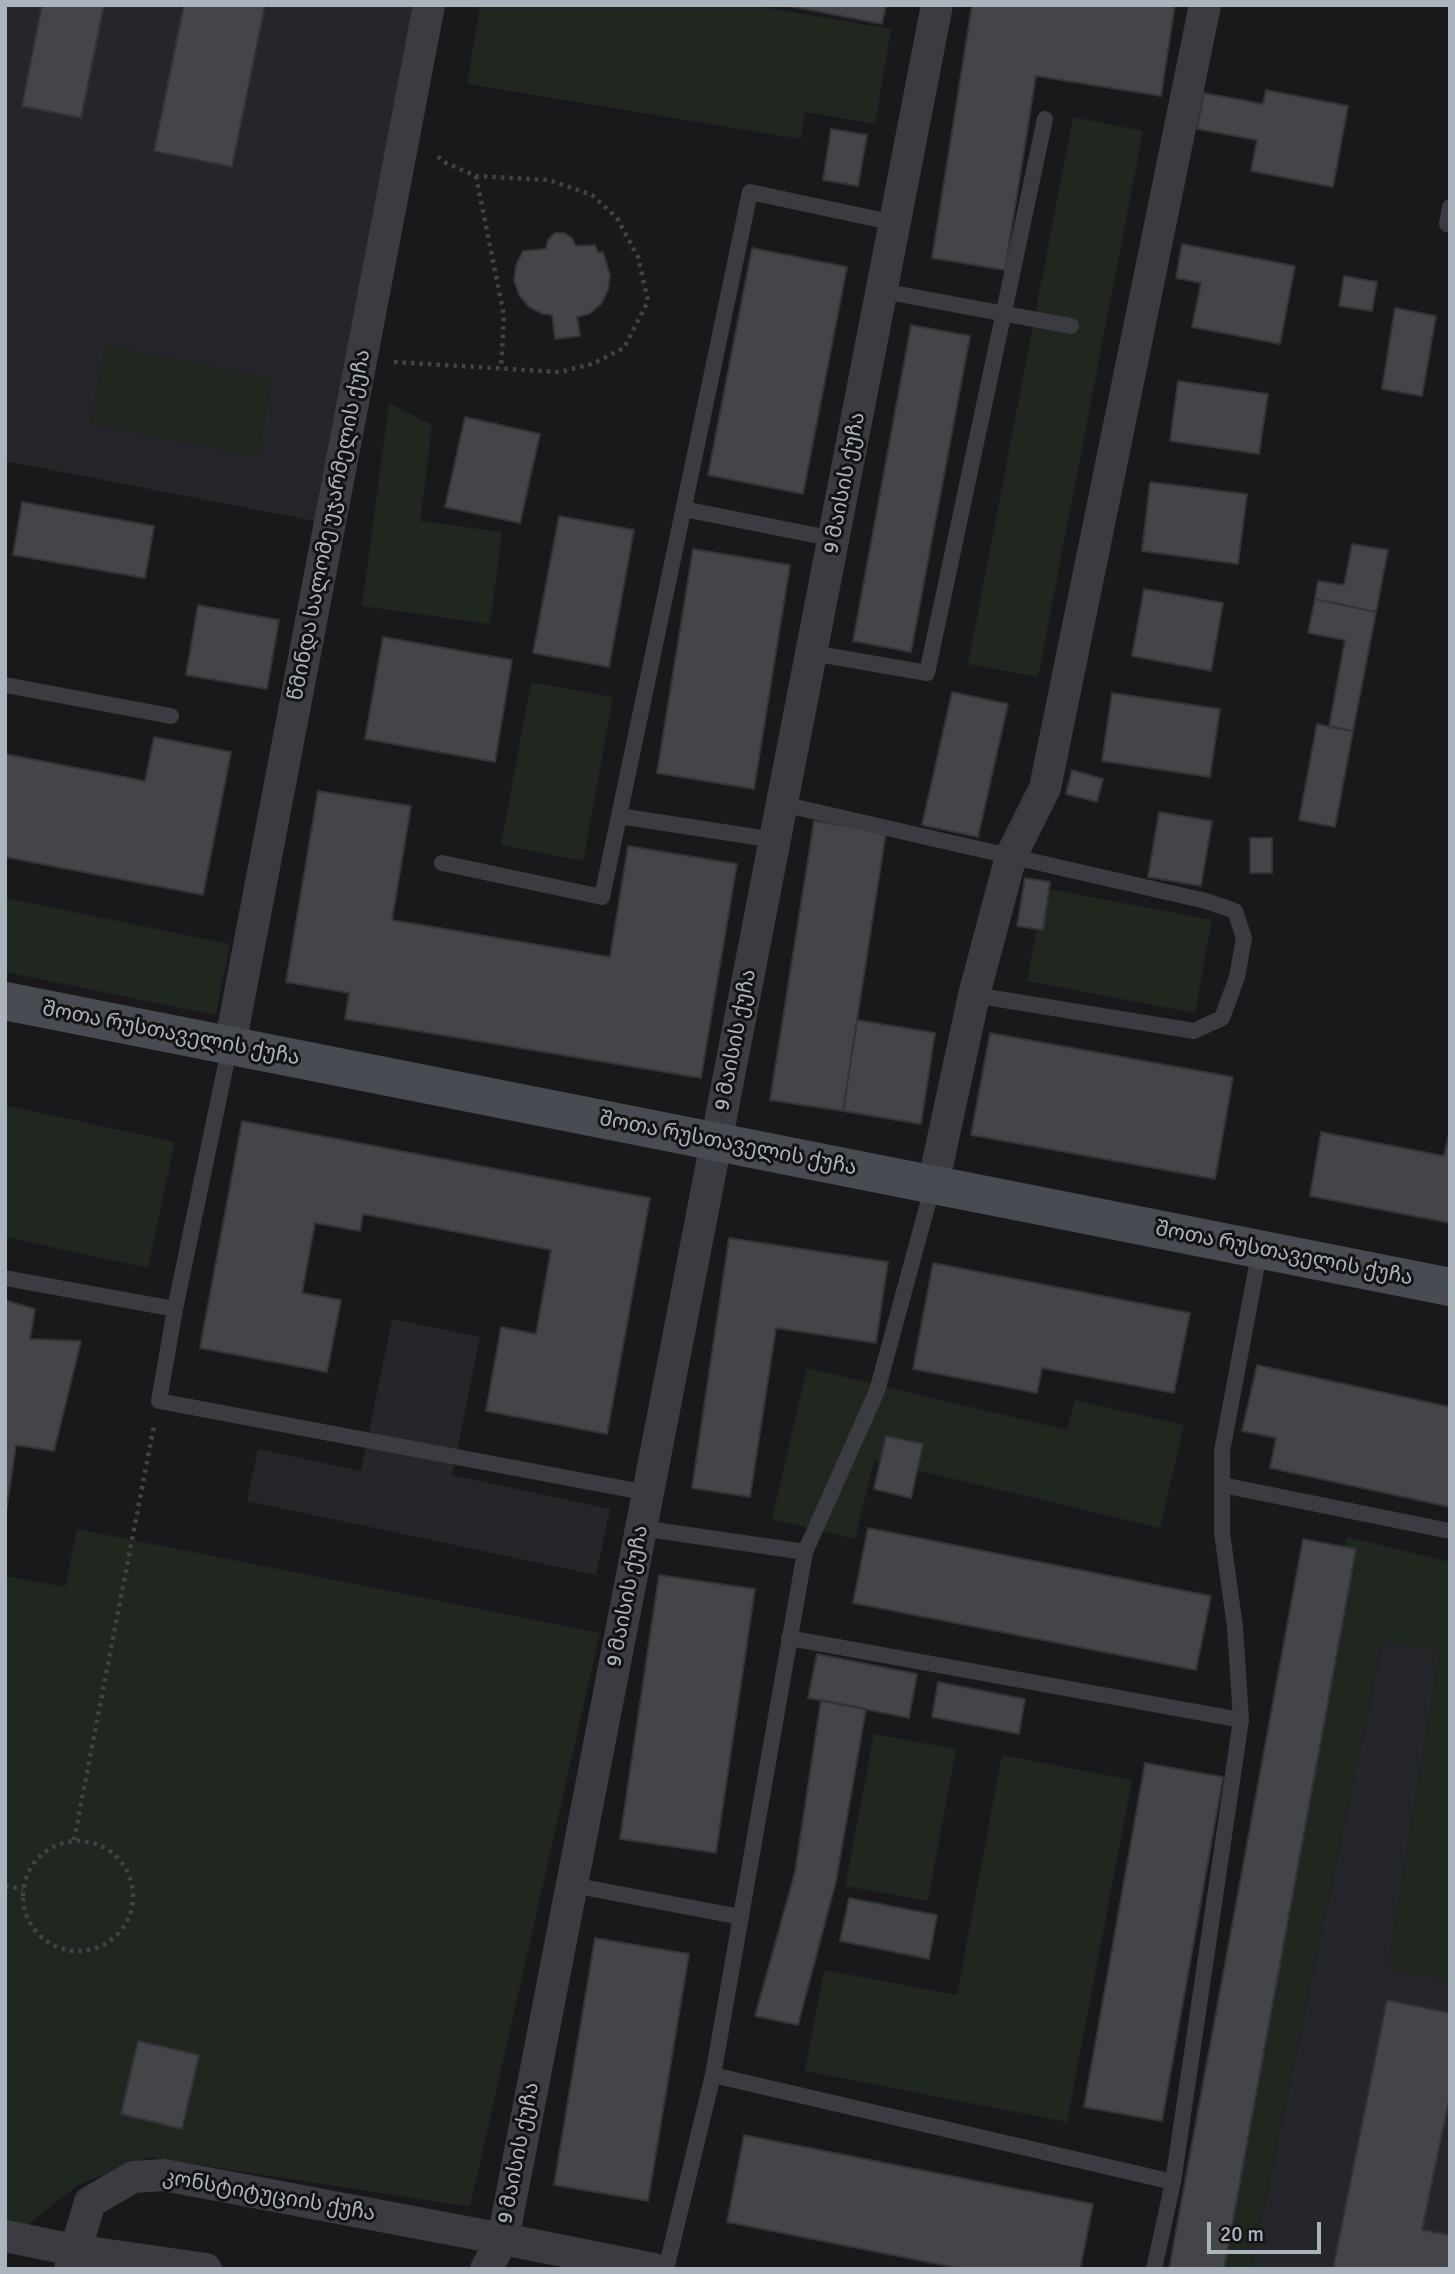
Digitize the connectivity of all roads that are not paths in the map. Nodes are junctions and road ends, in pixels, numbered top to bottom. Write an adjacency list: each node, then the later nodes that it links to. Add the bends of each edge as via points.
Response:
1 (429, 5): 23 (street, წმინდა სალომე უჯარმელის ქუჩა)
2 (937, 5): 6 (street, 9 მაისის ქუჩა)
3 (1205, 5): 19 (street, via 1045,788)
4 (1045, 119): 9 (lane)
5 (1450, 208): 7 (lane)
6 (895, 223): 8 (street, 9 მაისის ქუჩა); 11 (lane, via 750,192)
7 (1450, 224)
8 (882, 291): 9 (lane); 12 (street, 9 მაისის ქუჩა)
9 (1004, 312): 10 (lane); 13 (lane, via 927,673)
10 (1071, 326)
11 (684, 509): 12 (lane); 17 (lane)
12 (834, 539): 13 (street, 9 მაისის ქუჩა)
13 (812, 653): 16 (street, 9 მაისის ქუჩა)
14 (5, 685): 15 (lane)
15 (171, 716)
16 (782, 804): 18 (street, 9 მაისის ქუჩა); 19 (lane)
17 (619, 816): 18 (lane); 20 (lane, via 602,897)
18 (775, 840): 24 (street, 9 მაისის ქუჩა)
19 (1011, 856): 21 (street); 21 (lane, via 1235,911 1244,938 1237,977 1222,1018 1194,1031)
20 (442, 863)
21 (974, 995): 25 (street)
22 (5, 1001): 23 (street, შოთა რუსთაველის ქუჩა)
23 (230, 1045): 24 (street, შოთა რუსთაველის ქუჩა); 29 (lane)
24 (716, 1142): 25 (street, შოთა რუსთაველის ქუჩა); 31 (street, 9 მაისის ქუჩა)
25 (933, 1185): 26 (street, შოთა რუსთაველის ქუჩა); 34 (lane, via 877,1391)
26 (1260, 1250): 28 (street, შოთა რუსთაველის ქუჩა); 30 (lane, via 1222,1451)
27 (5, 1278): 29 (lane)
28 (1450, 1287)
29 (175, 1309): 31 (lane, via 159,1401)
30 (1222, 1485): 33 (lane); 36 (lane, via 1222,1532)
31 (648, 1493): 32 (street, 9 მაისის ქუჩა)
32 (641, 1528): 34 (lane); 37 (street, 9 მაისის ქუჩა)
33 (1450, 1531)
34 (804, 1552): 35 (lane)
35 (789, 1638): 36 (lane); 38 (lane)
36 (1241, 1720): 40 (lane)
37 (572, 1885): 38 (lane); 42 (street, 9 მაისის ქუჩა)
38 (741, 1917): 39 (lane)
39 (713, 2076): 40 (lane); 47 (lane)
40 (1173, 2182): 48 (lane)
41 (5, 2236): 43 (street)
42 (503, 2239): 43 (street, კონსტიტუციის ქუჩა, via 164,2175 133,2177 90,2202); 45 (street); 46 (street, კონსტიტუციის ქუჩა)
43 (72, 2259): 44 (street)
44 (206, 2269)
45 (485, 2269)
46 (654, 2269)
47 (666, 2269)
48 (1154, 2269)

